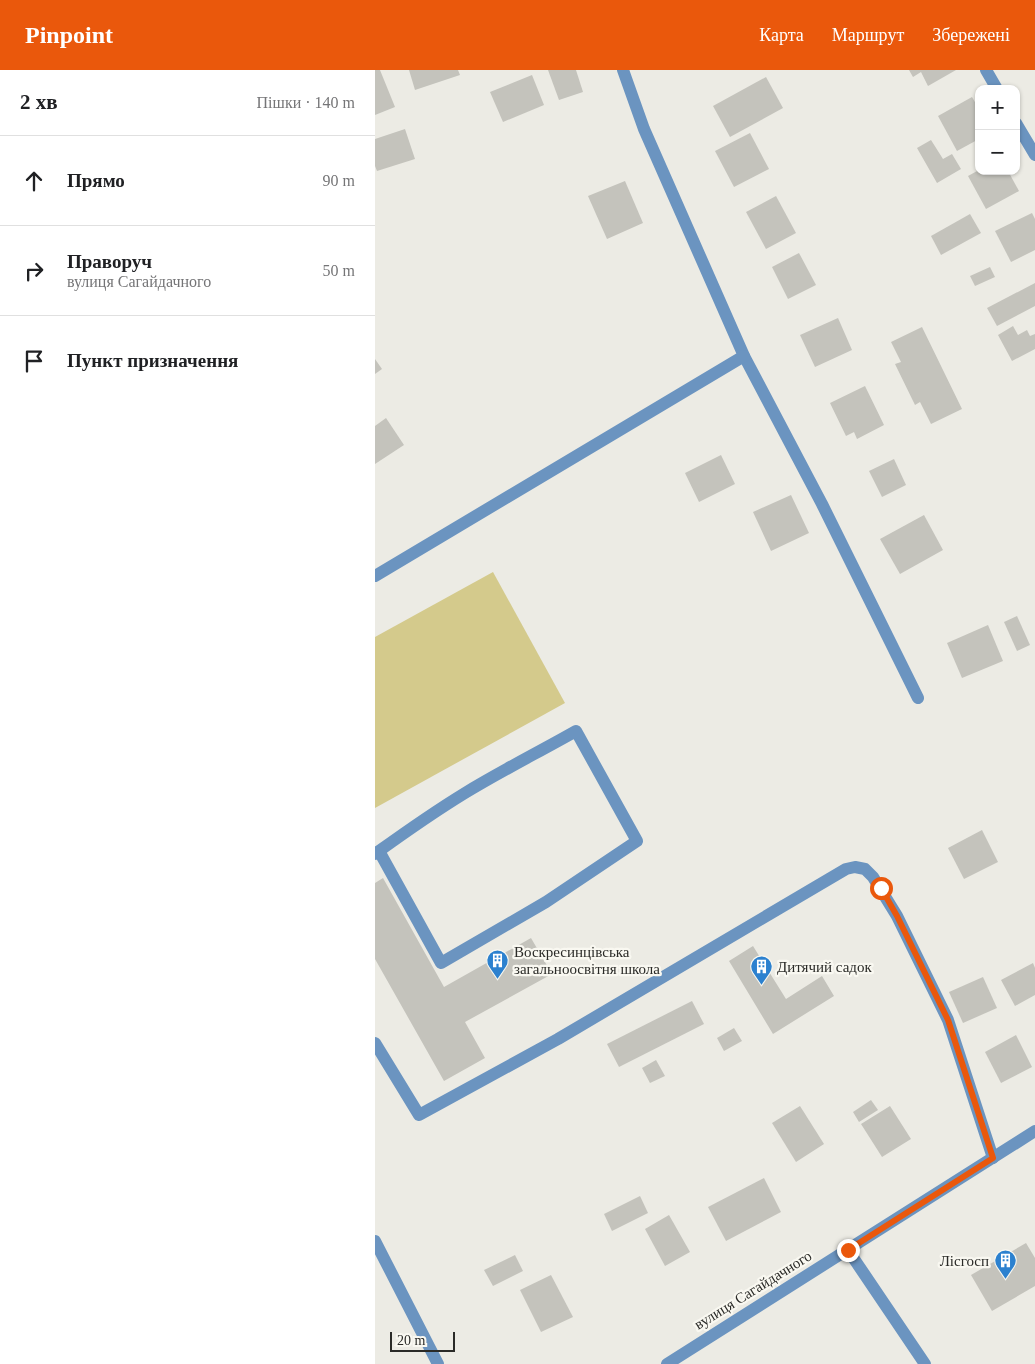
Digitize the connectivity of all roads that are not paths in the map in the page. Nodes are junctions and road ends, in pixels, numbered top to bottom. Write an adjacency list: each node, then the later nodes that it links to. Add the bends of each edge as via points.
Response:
1 (623, 70): 6 (street, via 644,129)
2 (986, 70): 3 (street)
3 (995, 85)
4 (1020, 129): 5 (street)
5 (1035, 155)
6 (744, 356): 7 (street); 8 (street)
7 (375, 576)
8 (918, 698)
9 (377, 853): 9 (street, via 465,793 576,731 637,842 546,902 441,963)
10 (375, 1044): 12 (street, via 419,1114 558,1039 846,869 865,868 897,916 948,1020)
11 (1035, 1131): 12 (street, вулиця Сагайдачного)
12 (993, 1158): 14 (street, вулиця Сагайдачного)
13 (375, 1241): 15 (street)
14 (848, 1250): 16 (street, вулиця Сагайдачного); 17 (street)
15 (438, 1364)
16 (667, 1364)
17 (925, 1364)

